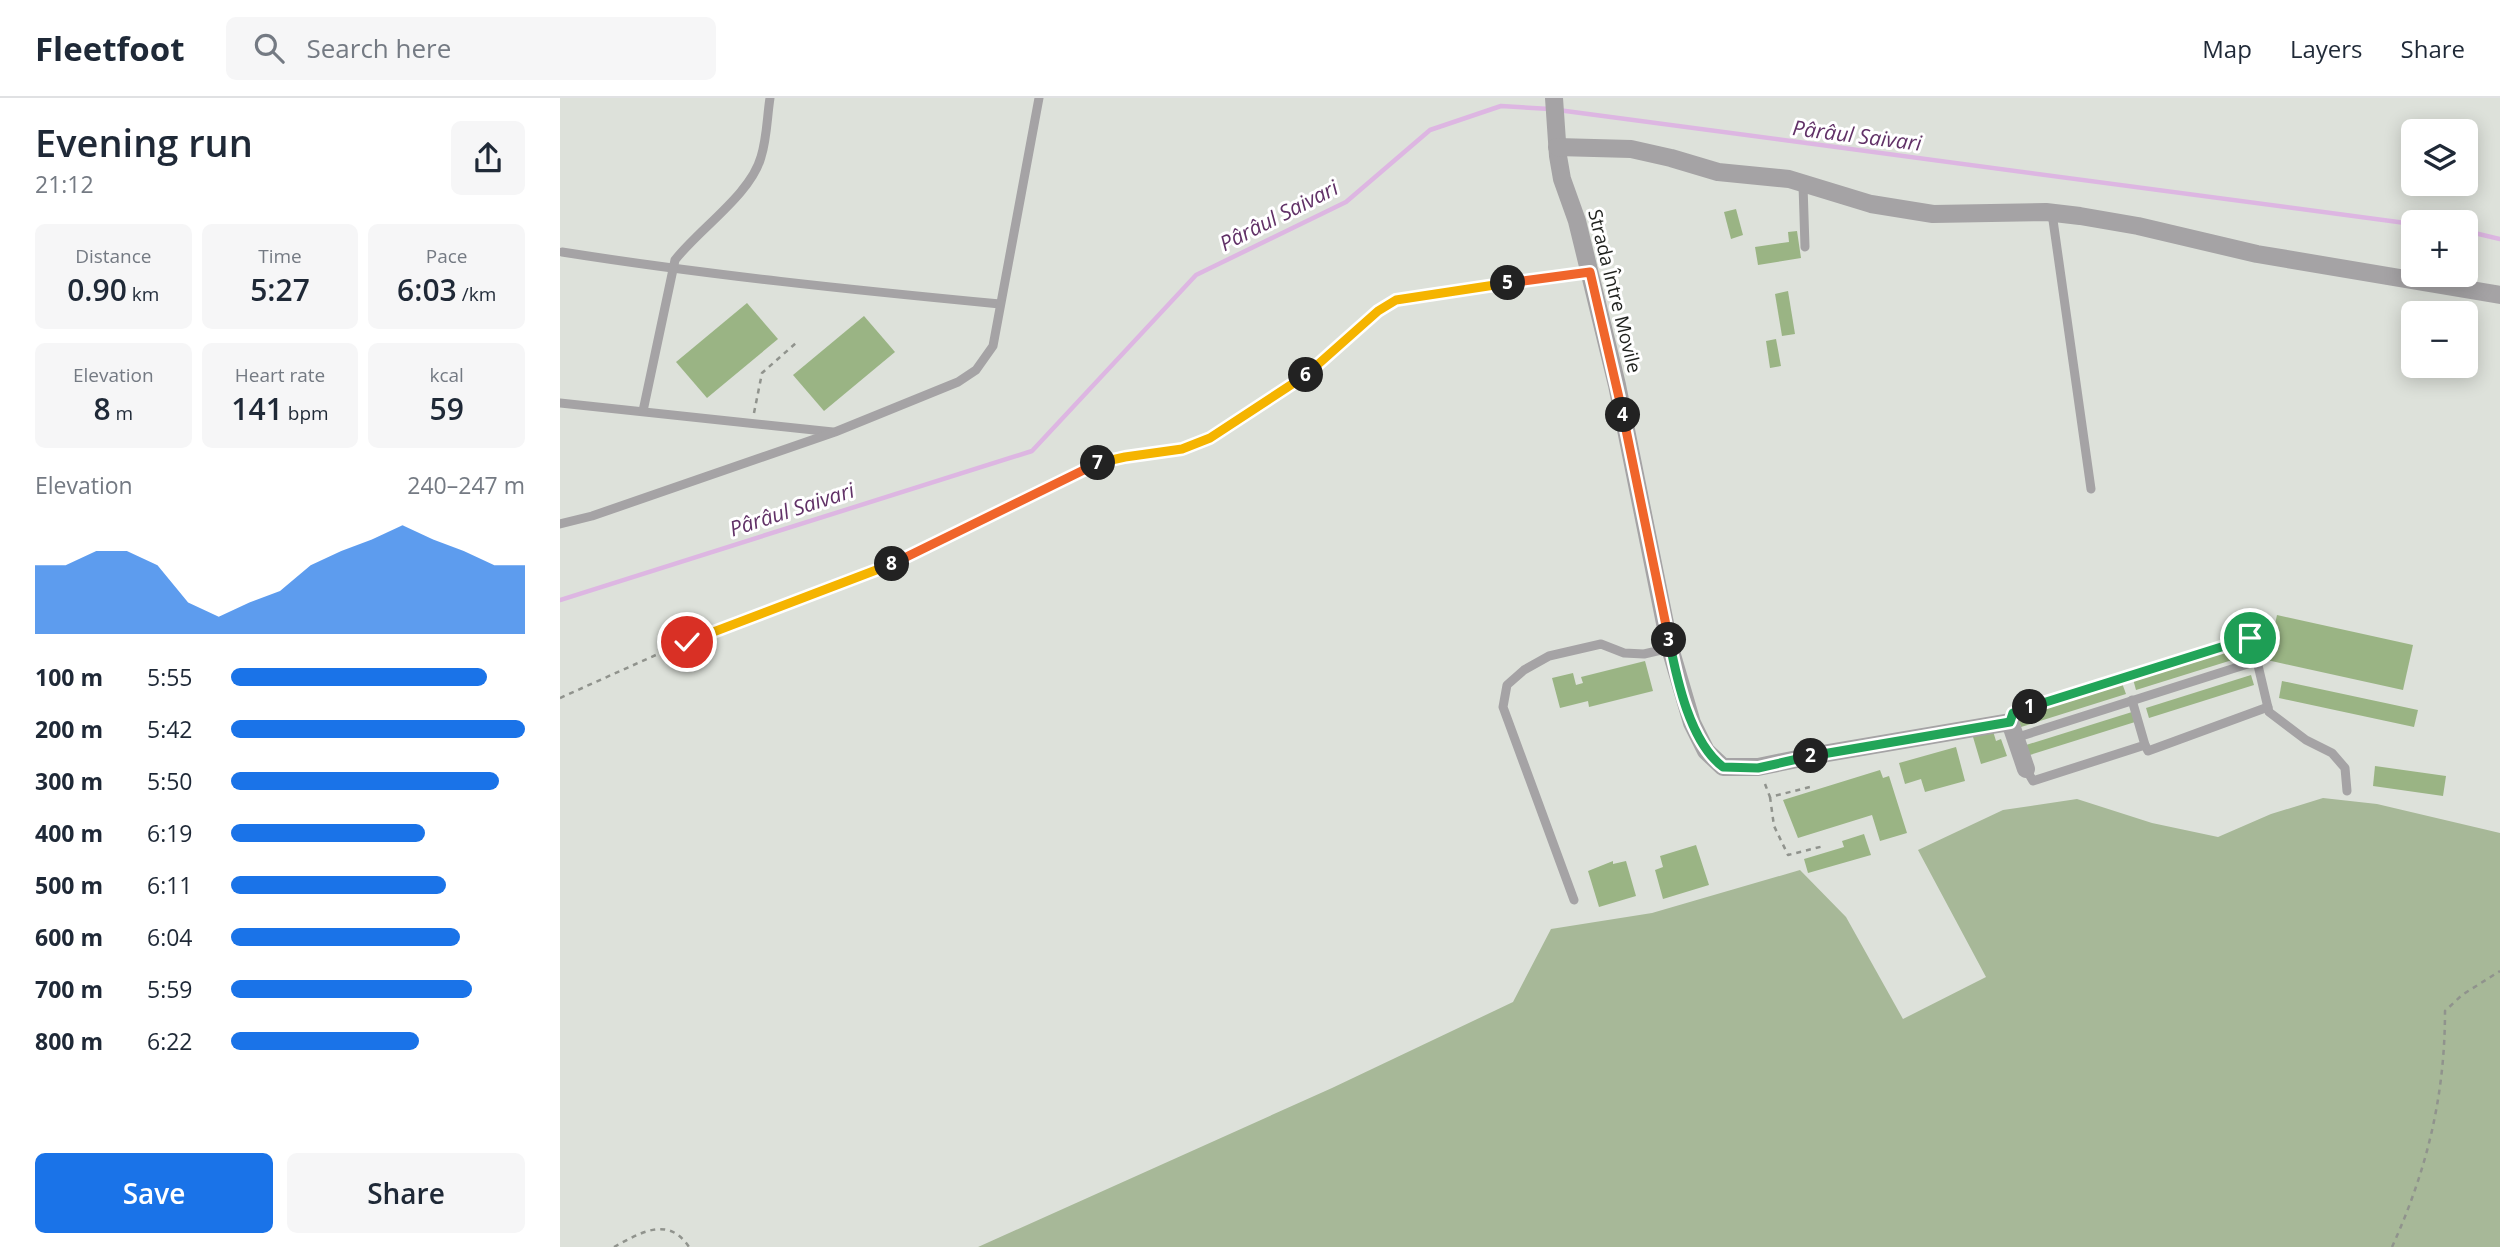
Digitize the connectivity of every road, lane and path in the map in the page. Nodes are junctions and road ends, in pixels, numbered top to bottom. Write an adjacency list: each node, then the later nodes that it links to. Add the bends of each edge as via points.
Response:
1 (770, 98): 9 (lane, via 755,171 688,244)
2 (1039, 98): 12 (lane)
3 (1554, 98): 4 (street, Strada Între Movile)
4 (1558, 147): 5 (street, via 1631,149 1718,172 1789,179); 10 (street, Strada Între Movile, via 1562,179)
5 (1803, 185): 6 (street, via 1871,204 1933,214); 7 (lane)
6 (2052, 213): 11 (street); 18 (lane)
7 (1805, 247)
8 (562, 252): 9 (lane)
9 (673, 269): 12 (lane); 15 (lane)
10 (1590, 272): 20 (street, Strada Între Movile); 22 (path, via 1396,300 1302,378 1210,438 1182,449 1097,463 908,558 687,642)
11 (2500, 295)
12 (1000, 304): 17 (lane, via 993,346 976,370 958,382)
13 (796, 344): 16 (path, via 762,373)
14 (560, 402): 15 (lane)
15 (643, 411): 16 (lane)
16 (753, 424): 17 (lane)
17 (835, 432): 19 (lane)
18 (2091, 489)
19 (560, 524)
20 (1670, 648): 27 (street, Strada Între Movile, via 1692,723 1706,751 1723,767); 33 (lane, via 1624,653 1601,644 1549,656 1507,685 1503,707)
21 (2257, 661): 23 (lane); 24 (lane); 25 (path, via 2250,638 2013,713)
22 (560, 698)
23 (2132, 701): 25 (lane); 26 (lane)
24 (2269, 707): 26 (lane, via 2148,751); 30 (lane, via 2269,712 2306,740 2332,753 2345,768)
25 (2013, 730): 27 (street, Strada Între Movile, via 1822,754); 28 (street)
26 (2145, 745): 28 (lane, via 2033,781)
27 (1758, 768): 31 (path)
28 (2026, 769)
29 (1814, 786): 31 (path)
30 (2347, 791)
31 (1770, 797): 32 (path, via 1774,826 1788,855)
32 (1824, 846)
33 (1574, 900)
34 (2500, 971): 37 (path, via 2445,1011 2445,1051 2433,1128 2413,1200)
35 (614, 1247): 36 (path, via 650,1229 667,1229)
36 (689, 1247)
37 (2392, 1247)

